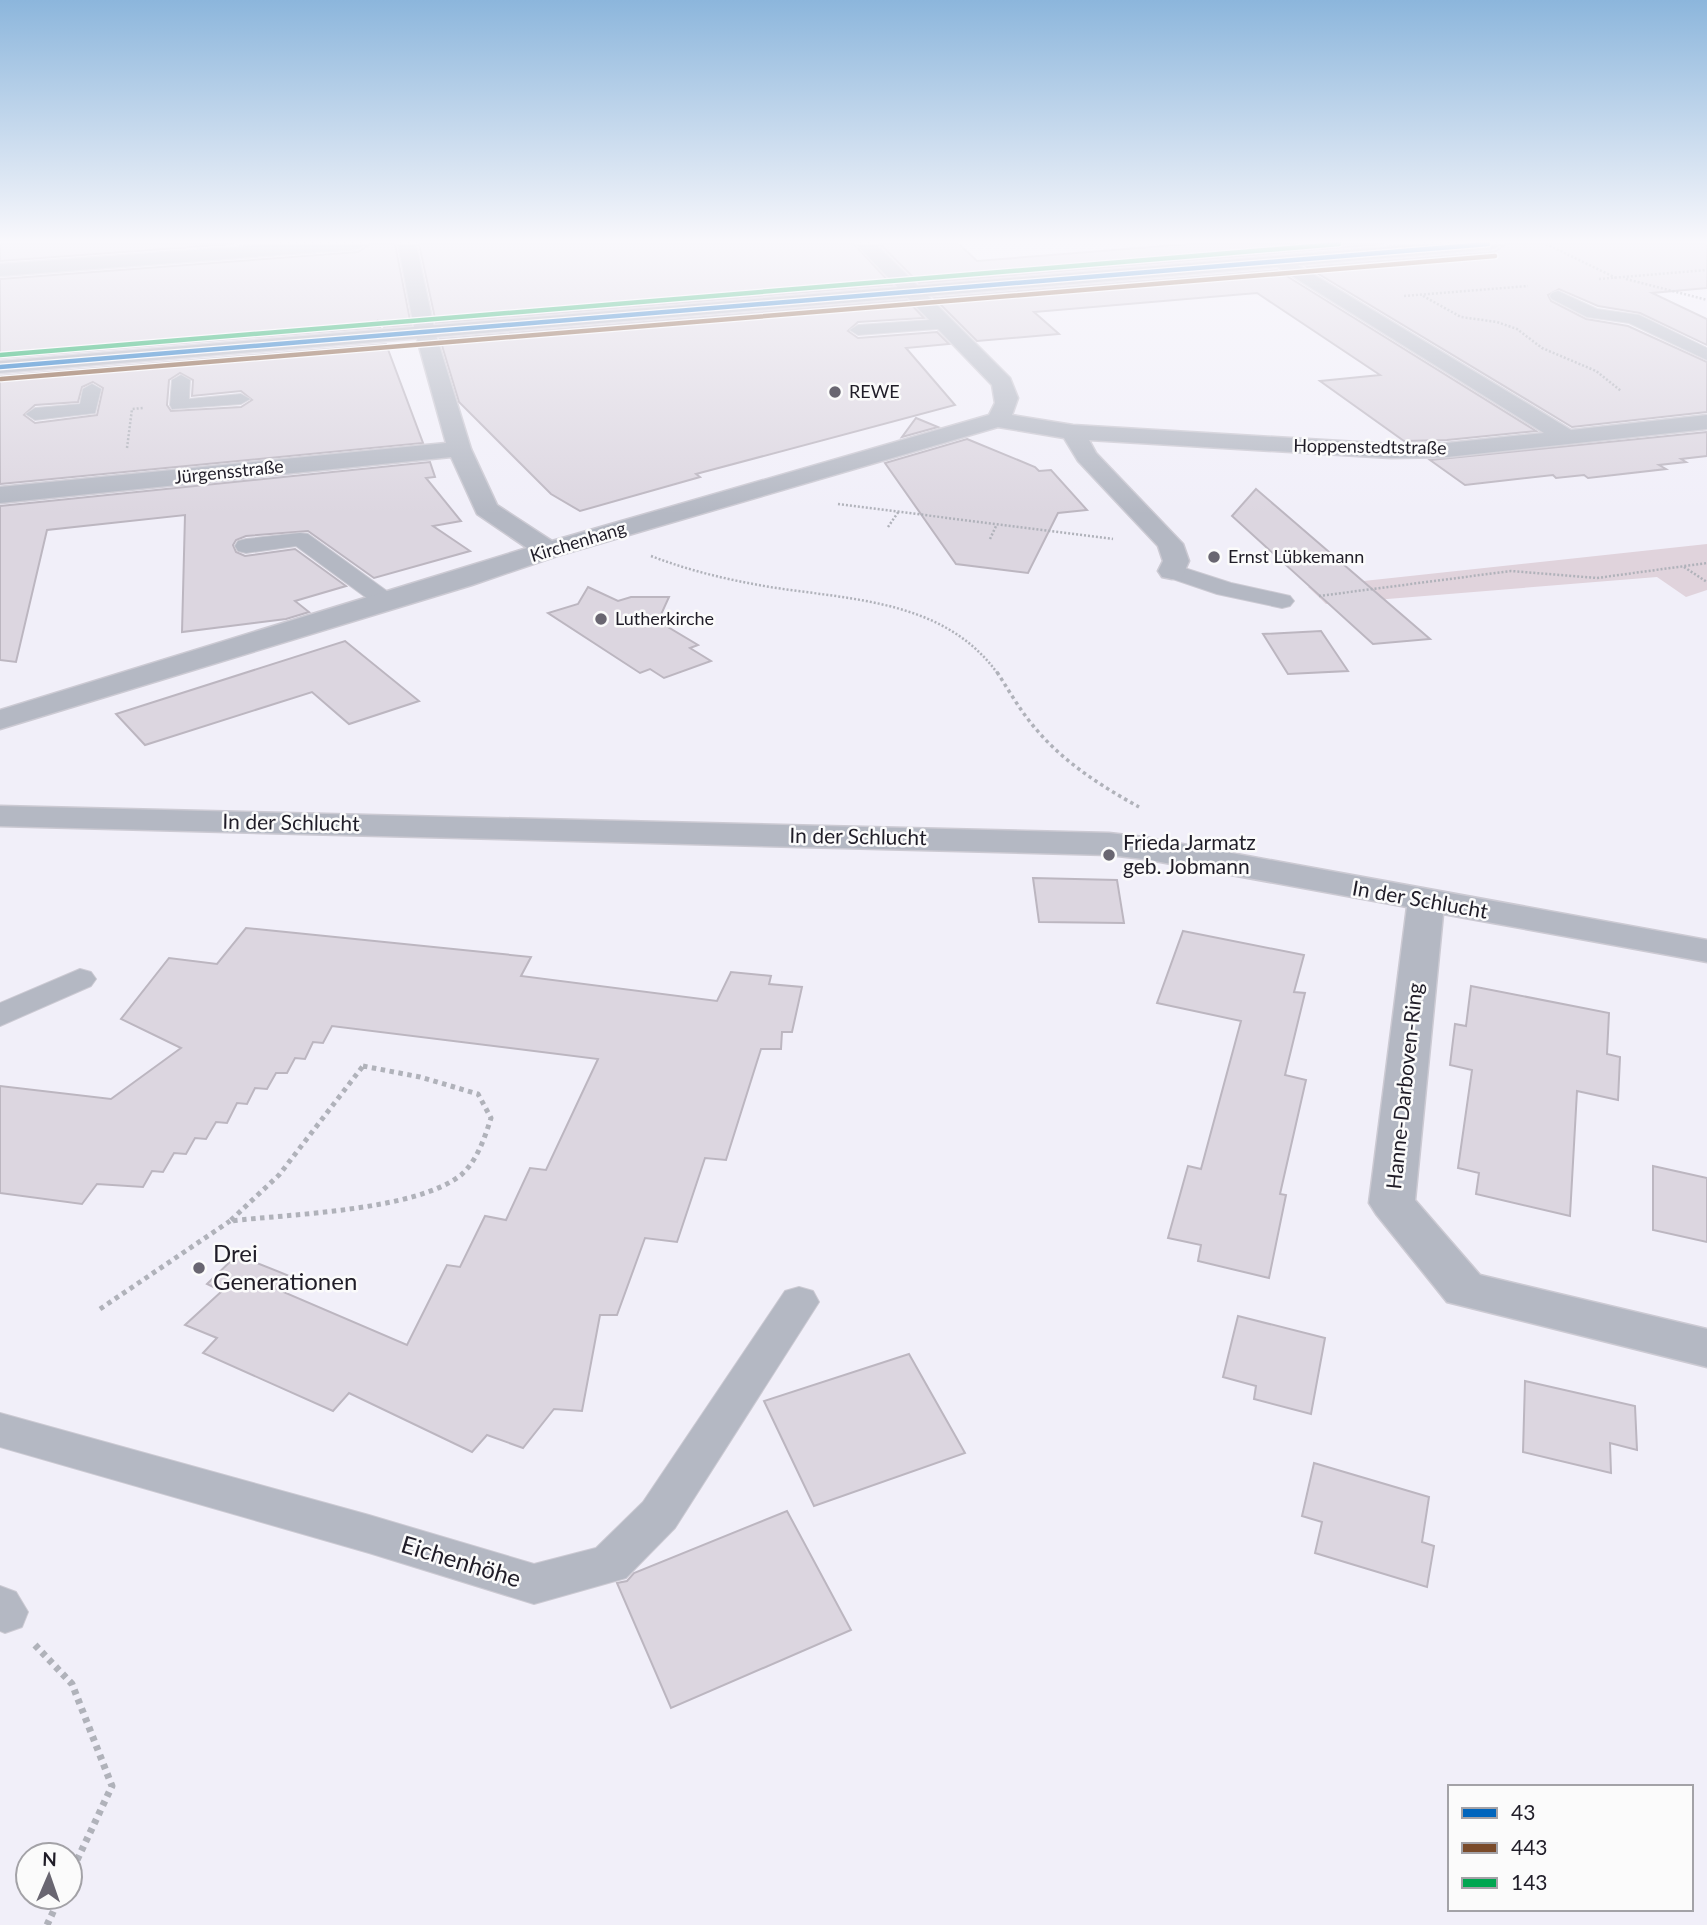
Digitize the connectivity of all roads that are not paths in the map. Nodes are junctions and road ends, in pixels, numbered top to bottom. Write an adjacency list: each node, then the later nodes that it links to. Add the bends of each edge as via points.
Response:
1 (412, 334): 7 (main road)
2 (426, 334): 16 (street)
3 (954, 334): 12 (street, via 1002,383 1007,403)
4 (1400, 334): 15 (street)
5 (1665, 334): 6 (lane)
6 (1707, 355)
7 (182, 366): 9 (main road); 10 (lane, via 179,405)
8 (0, 367): 9 (main road)
9 (95, 373): 11 (lane, via 88,409)
10 (241, 399)
11 (35, 414)
12 (998, 420): 14 (street, Hoppenstedtstraße); 19 (street, Kirchenhang)
13 (1707, 422): 15 (street, Hoppenstedtstraße)
14 (1073, 432): 15 (street, Hoppenstedtstraße, via 1391,451); 20 (street, via 1086,456 1170,544 1176,561)
15 (1567, 437)
16 (459, 449): 17 (street, Jürgensstraße); 19 (street, via 486,509)
17 (0, 495)
18 (246, 546): 21 (lane, via 300,539)
19 (548, 550): 21 (street, Kirchenhang)
20 (1172, 571): 22 (lane)
21 (387, 601): 23 (street, Kirchenhang)
22 (1282, 601)
23 (0, 720)
24 (0, 816): 25 (street, In der Schlucht, via 1049,841 1144,848)
25 (1426, 901): 26 (street, In der Schlucht); 30 (street, Hanne-Darboven-Ring, via 1392,1203 1464,1289)
26 (1707, 951)
27 (80, 979): 28 (lane)
28 (0, 1016)
29 (799, 1302): 31 (lane, Eichenhöhe, via 659,1516 610,1564 534,1584)
30 (1707, 1348)
31 (0, 1430)

